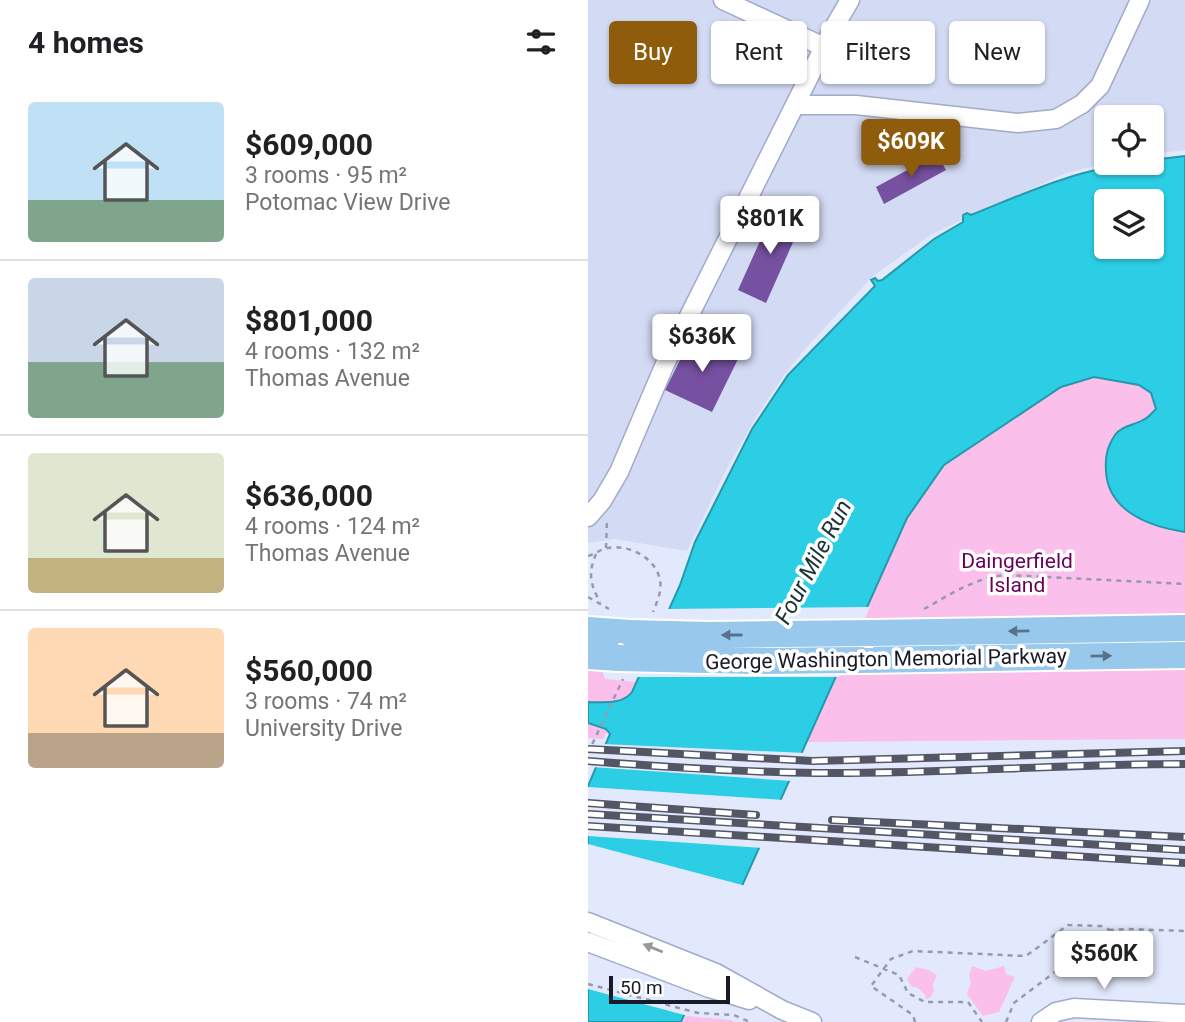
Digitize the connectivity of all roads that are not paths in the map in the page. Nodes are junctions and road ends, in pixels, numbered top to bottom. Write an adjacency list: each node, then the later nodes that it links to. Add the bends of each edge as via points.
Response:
1 (723, 0): 5 (street)
2 (1140, 0): 7 (street, via 1100,86 1082,104 1056,119 1018,123 856,104)
3 (851, 1): 4 (street)
4 (839, 21)
5 (821, 46)
6 (821, 53): 7 (street)
7 (795, 105): 8 (street, via 665,364 619,472)
8 (588, 517)
9 (1185, 628): 10 (highway, George Washington Memorial Parkway, one-way to 10, bridge, via 709,635 641,625)
10 (588, 630)
11 (1185, 655): 12 (highway, George Washington Memorial Parkway, one-way to 11, bridge, via 623,663)
12 (588, 656)
13 (588, 922): 15 (street, one-way to 13)
14 (588, 942): 15 (street)
15 (712, 981): 17 (street)
16 (1185, 1014): 18 (street, via 1074,1008)
17 (812, 1022)
18 (1041, 1022)

